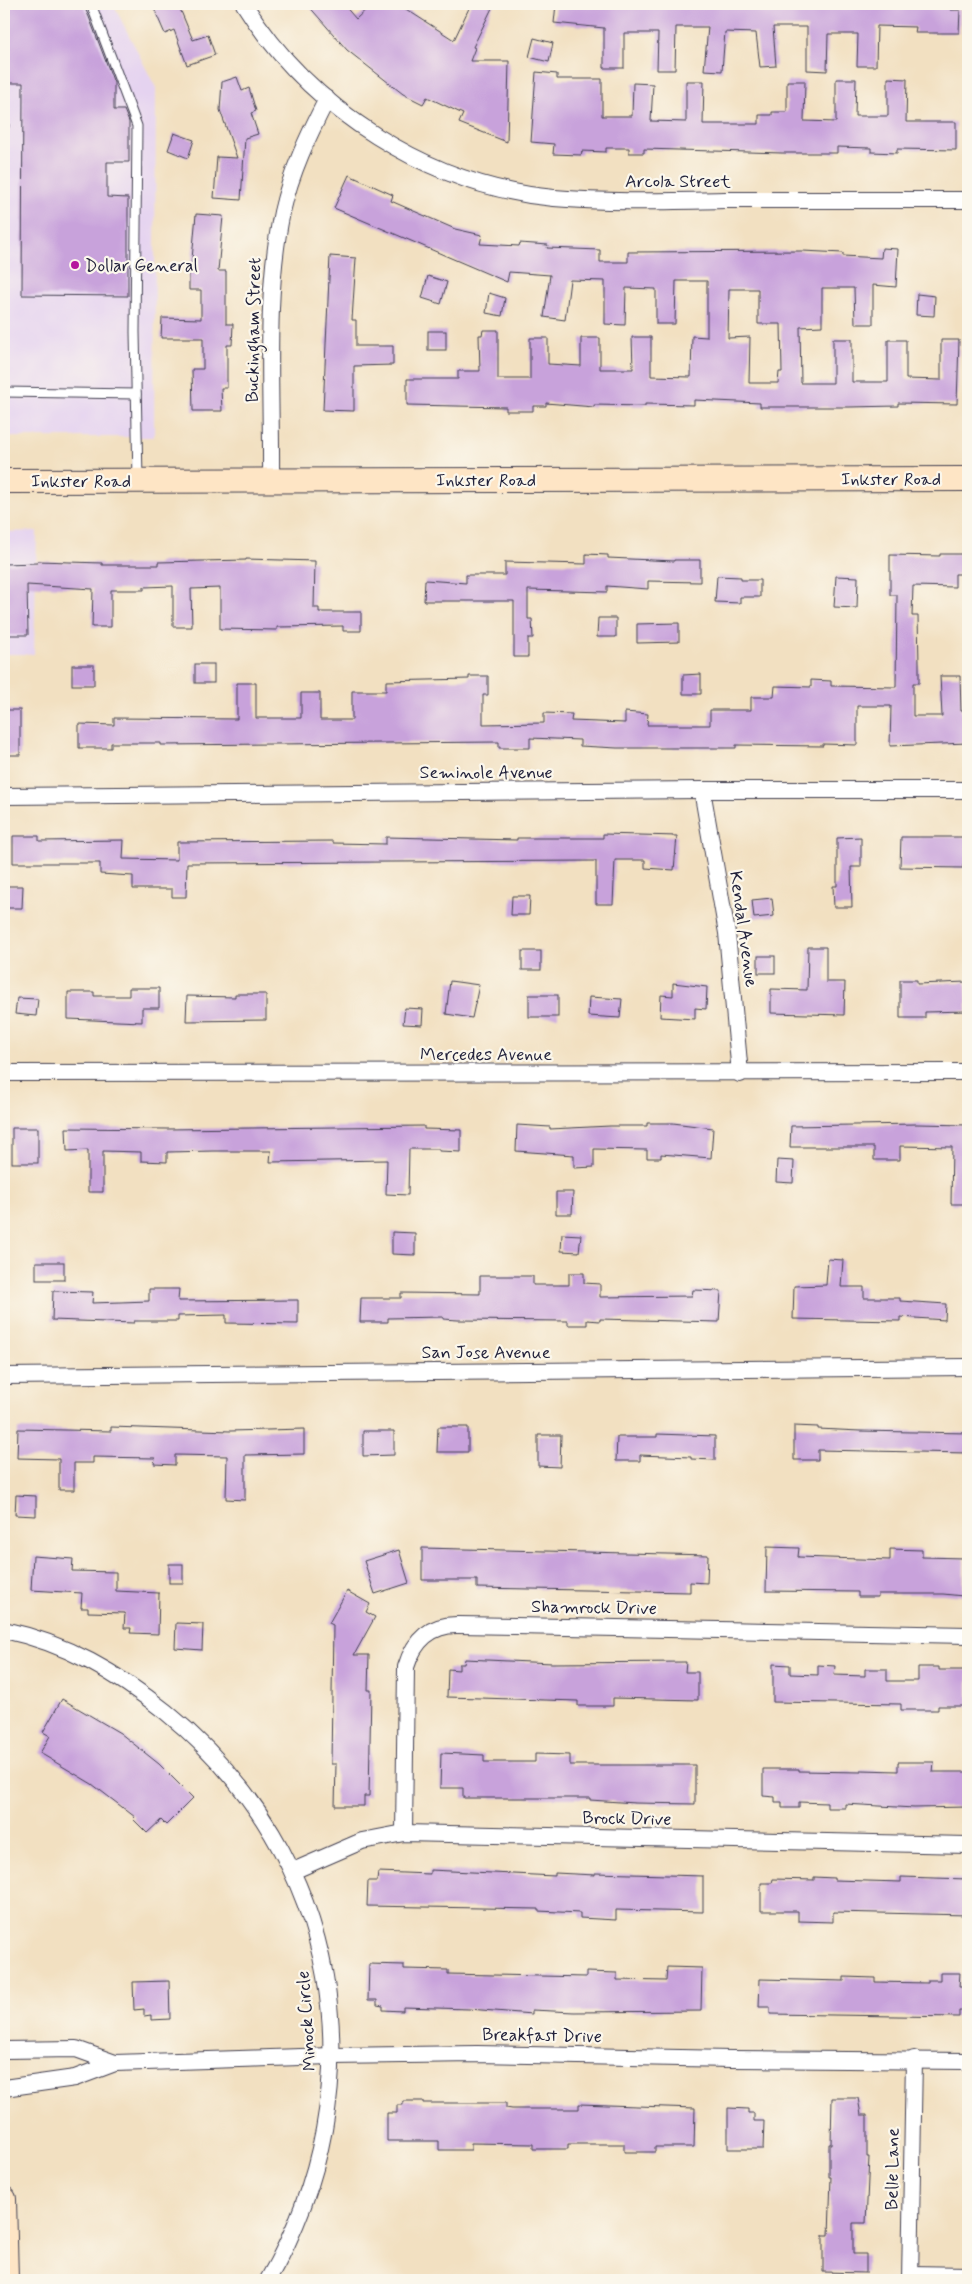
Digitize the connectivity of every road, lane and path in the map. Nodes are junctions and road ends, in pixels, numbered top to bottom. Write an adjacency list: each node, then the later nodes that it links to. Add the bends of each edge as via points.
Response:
1 (91, 4): 8 (lane, via 137,126)
2 (244, 4): 3 (street, via 285,60)
3 (326, 100): 6 (street, Arcola Street, via 368,130 430,165 505,189 554,198 616,201); 12 (street, Buckingham Street, via 293,174 275,248)
4 (4, 113): 5 (lane)
5 (4, 126)
6 (968, 200)
7 (4, 392): 8 (lane)
8 (136, 394): 11 (lane)
9 (968, 479): 12 (main road, Inkster Road)
10 (4, 481): 11 (main road, Inkster Road)
11 (138, 481): 12 (main road, Inkster Road)
12 (271, 481)
13 (702, 790): 14 (street, Seminole Avenue); 15 (street, Seminole Avenue); 18 (street, Kendal Avenue, via 727,934)
14 (968, 790)
15 (4, 796)
16 (968, 1072): 18 (street, Mercedes Avenue)
17 (4, 1073): 18 (street, Mercedes Avenue)
18 (740, 1074)
19 (968, 1368): 20 (street, San Jose Avenue)
20 (4, 1376)
21 (4, 1630): 25 (street, Minock Circle, via 55,1644 86,1657 138,1690 181,1724 240,1785 272,1832)
22 (968, 1635): 23 (street, Shamrock Drive, via 437,1627 417,1642 406,1668)
23 (404, 1833): 24 (street, Brock Drive); 25 (street, Brock Drive, via 362,1841)
24 (968, 1845)
25 (293, 1871): 27 (street, Minock Circle, via 308,1907 324,1967)
26 (4, 2050): 30 (street, Breakfast Drive, via 76,2049)
27 (331, 2056): 28 (street, Breakfast Drive, via 477,2054); 30 (street, Breakfast Drive); 36 (street, Minock Circle, via 325,2125 316,2165 296,2224)
28 (914, 2059): 29 (street, Breakfast Drive); 34 (street, Belle Lane)
29 (968, 2061)
30 (115, 2063): 31 (street, Breakfast Drive, via 75,2078)
31 (4, 2088)
32 (4, 2199): 35 (main road)
33 (968, 2276): 34 (street)
34 (910, 2277)
35 (6, 2280)
36 (268, 2280)

